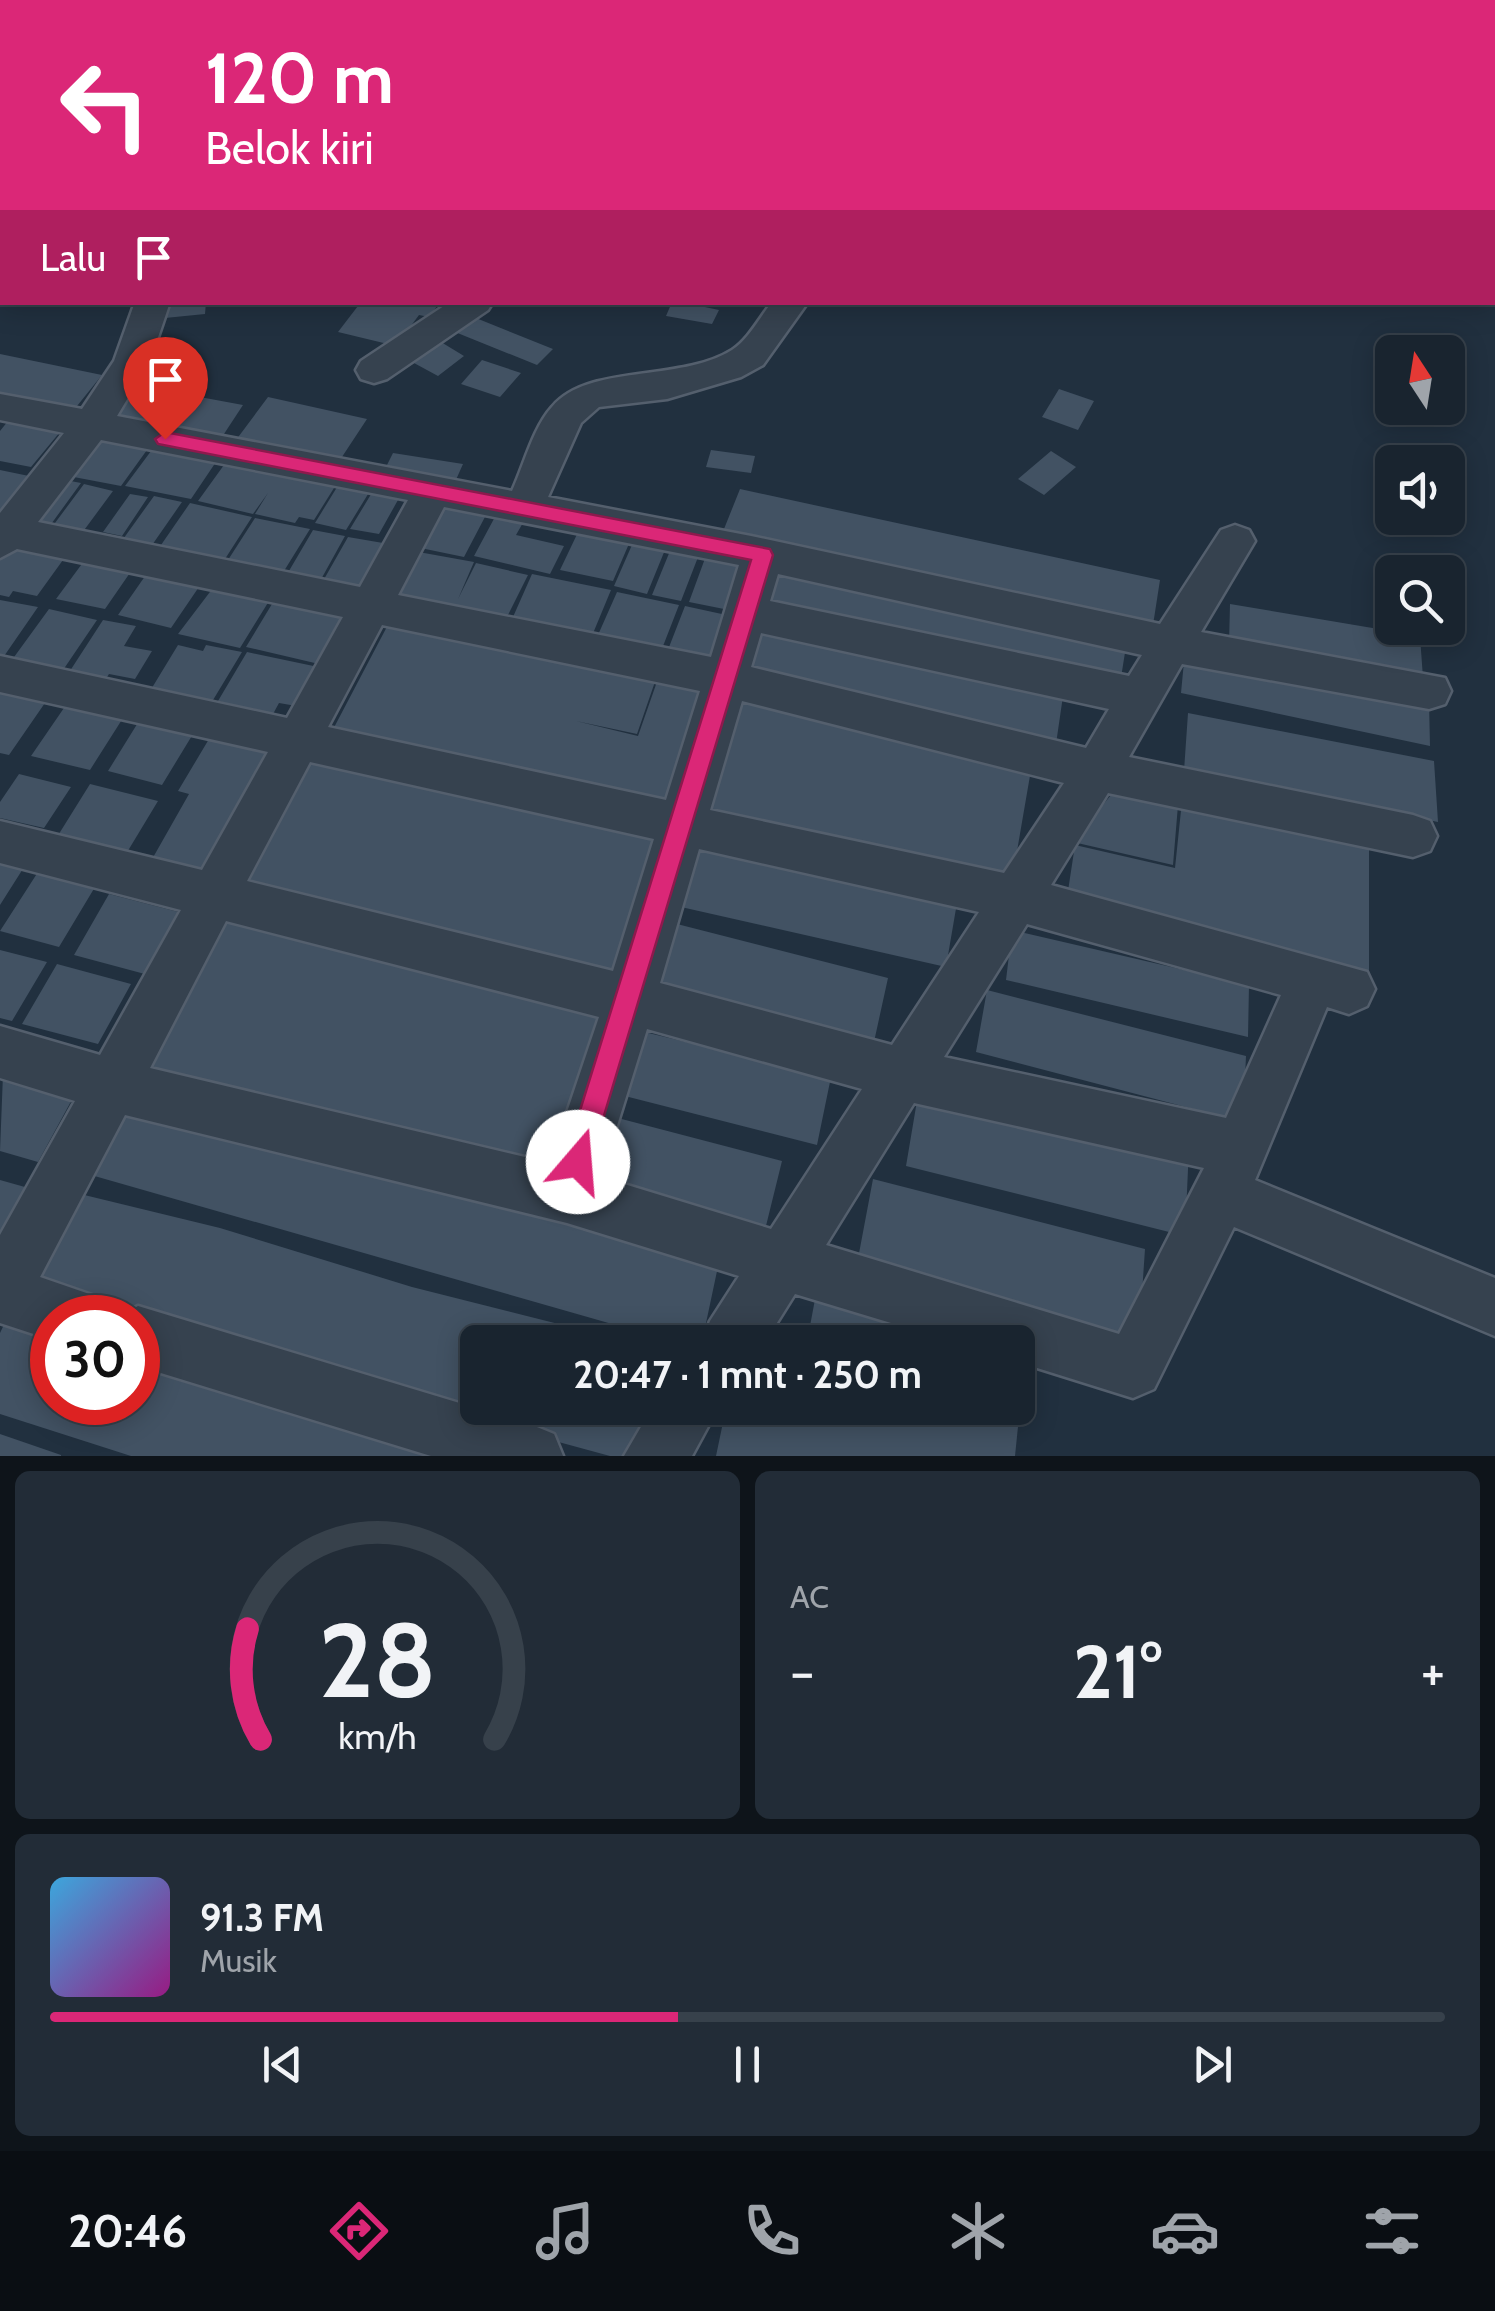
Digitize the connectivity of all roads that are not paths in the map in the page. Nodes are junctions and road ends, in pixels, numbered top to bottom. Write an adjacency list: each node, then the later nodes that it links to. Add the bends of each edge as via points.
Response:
1 (153, 305): 6 (street, via 130,369)
2 (472, 305): 4 (street)
3 (789, 305): 8 (street, via 750,356 728,368 667,386 586,398 565,416)
4 (374, 370)
5 (0, 407): 6 (street)
6 (88, 425): 7 (street); 9 (street)
7 (433, 490): 8 (street); 12 (street)
8 (524, 508): 11 (street)
9 (3, 534): 12 (street)
10 (1236, 541): 14 (street)
11 (763, 555): 13 (street); 14 (street)
12 (371, 604): 16 (street); 19 (street)
13 (744, 612): 16 (street); 18 (street)
14 (1172, 644): 17 (street); 18 (street)
15 (0, 674): 19 (street)
16 (723, 678): 20 (street); 21 (street)
17 (1429, 691)
18 (1139, 696): 20 (street)
19 (298, 737): 21 (street); 24 (street)
20 (1097, 771): 22 (street); 25 (street)
21 (682, 824): 25 (street); 26 (street)
22 (1413, 836)
23 (0, 842): 24 (street)
24 (212, 897): 26 (street); 29 (street)
25 (1015, 898): 28 (street); 30 (street, via 1331,984)
26 (630, 1000): 28 (street); 31 (street)
27 (0, 1052): 29 (street)
28 (902, 1074): 30 (street); 32 (street)
29 (111, 1085): 31 (street); 33 (street)
30 (1229, 1171): 32 (street, via 1133,1368); 35 (street)
31 (567, 1195): 32 (street)
32 (784, 1260): 36 (street)
33 (0, 1293): 34 (street)
34 (30, 1303)
35 (1495, 1307)
36 (742, 1325)
37 (160, 1343): 39 (street)
38 (677, 1425): 40 (street)
39 (532, 1456)
40 (656, 1456)

